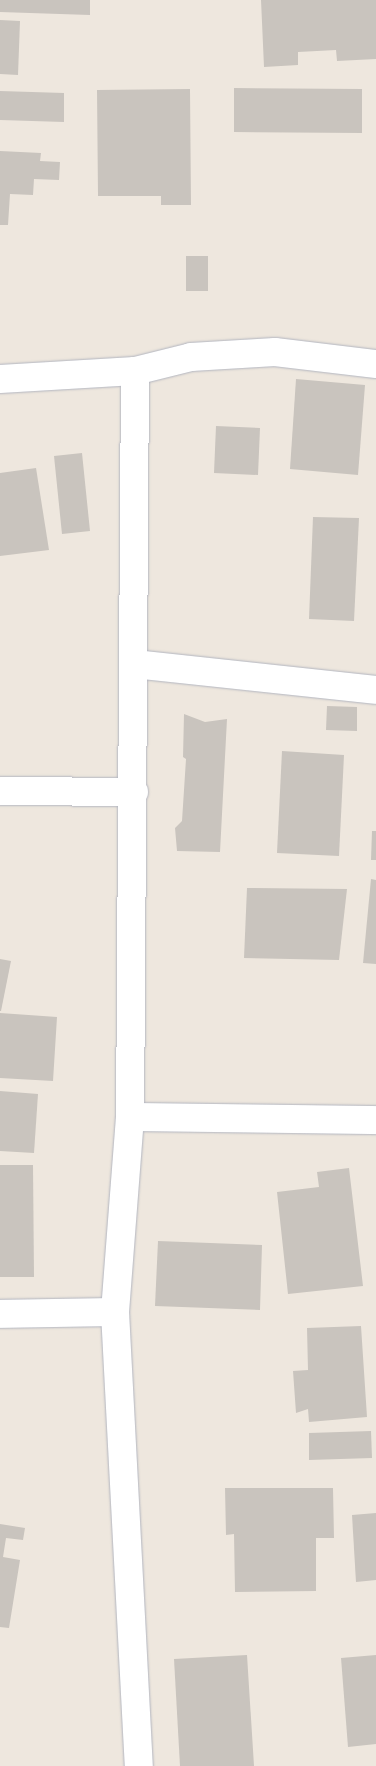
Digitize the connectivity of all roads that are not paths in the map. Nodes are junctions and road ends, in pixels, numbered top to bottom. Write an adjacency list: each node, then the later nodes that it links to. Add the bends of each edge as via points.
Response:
1 (376, 364): 2 (street, via 275,352 191,357)
2 (134, 371): 3 (street); 4 (street)
3 (0, 379)
4 (134, 664): 5 (street); 7 (street)
5 (376, 690)
6 (0, 791): 7 (street)
7 (134, 792): 8 (street)
8 (130, 1117): 9 (street); 10 (street)
9 (376, 1120)
10 (115, 1312): 11 (street); 12 (street)
11 (0, 1314)
12 (139, 1766)

